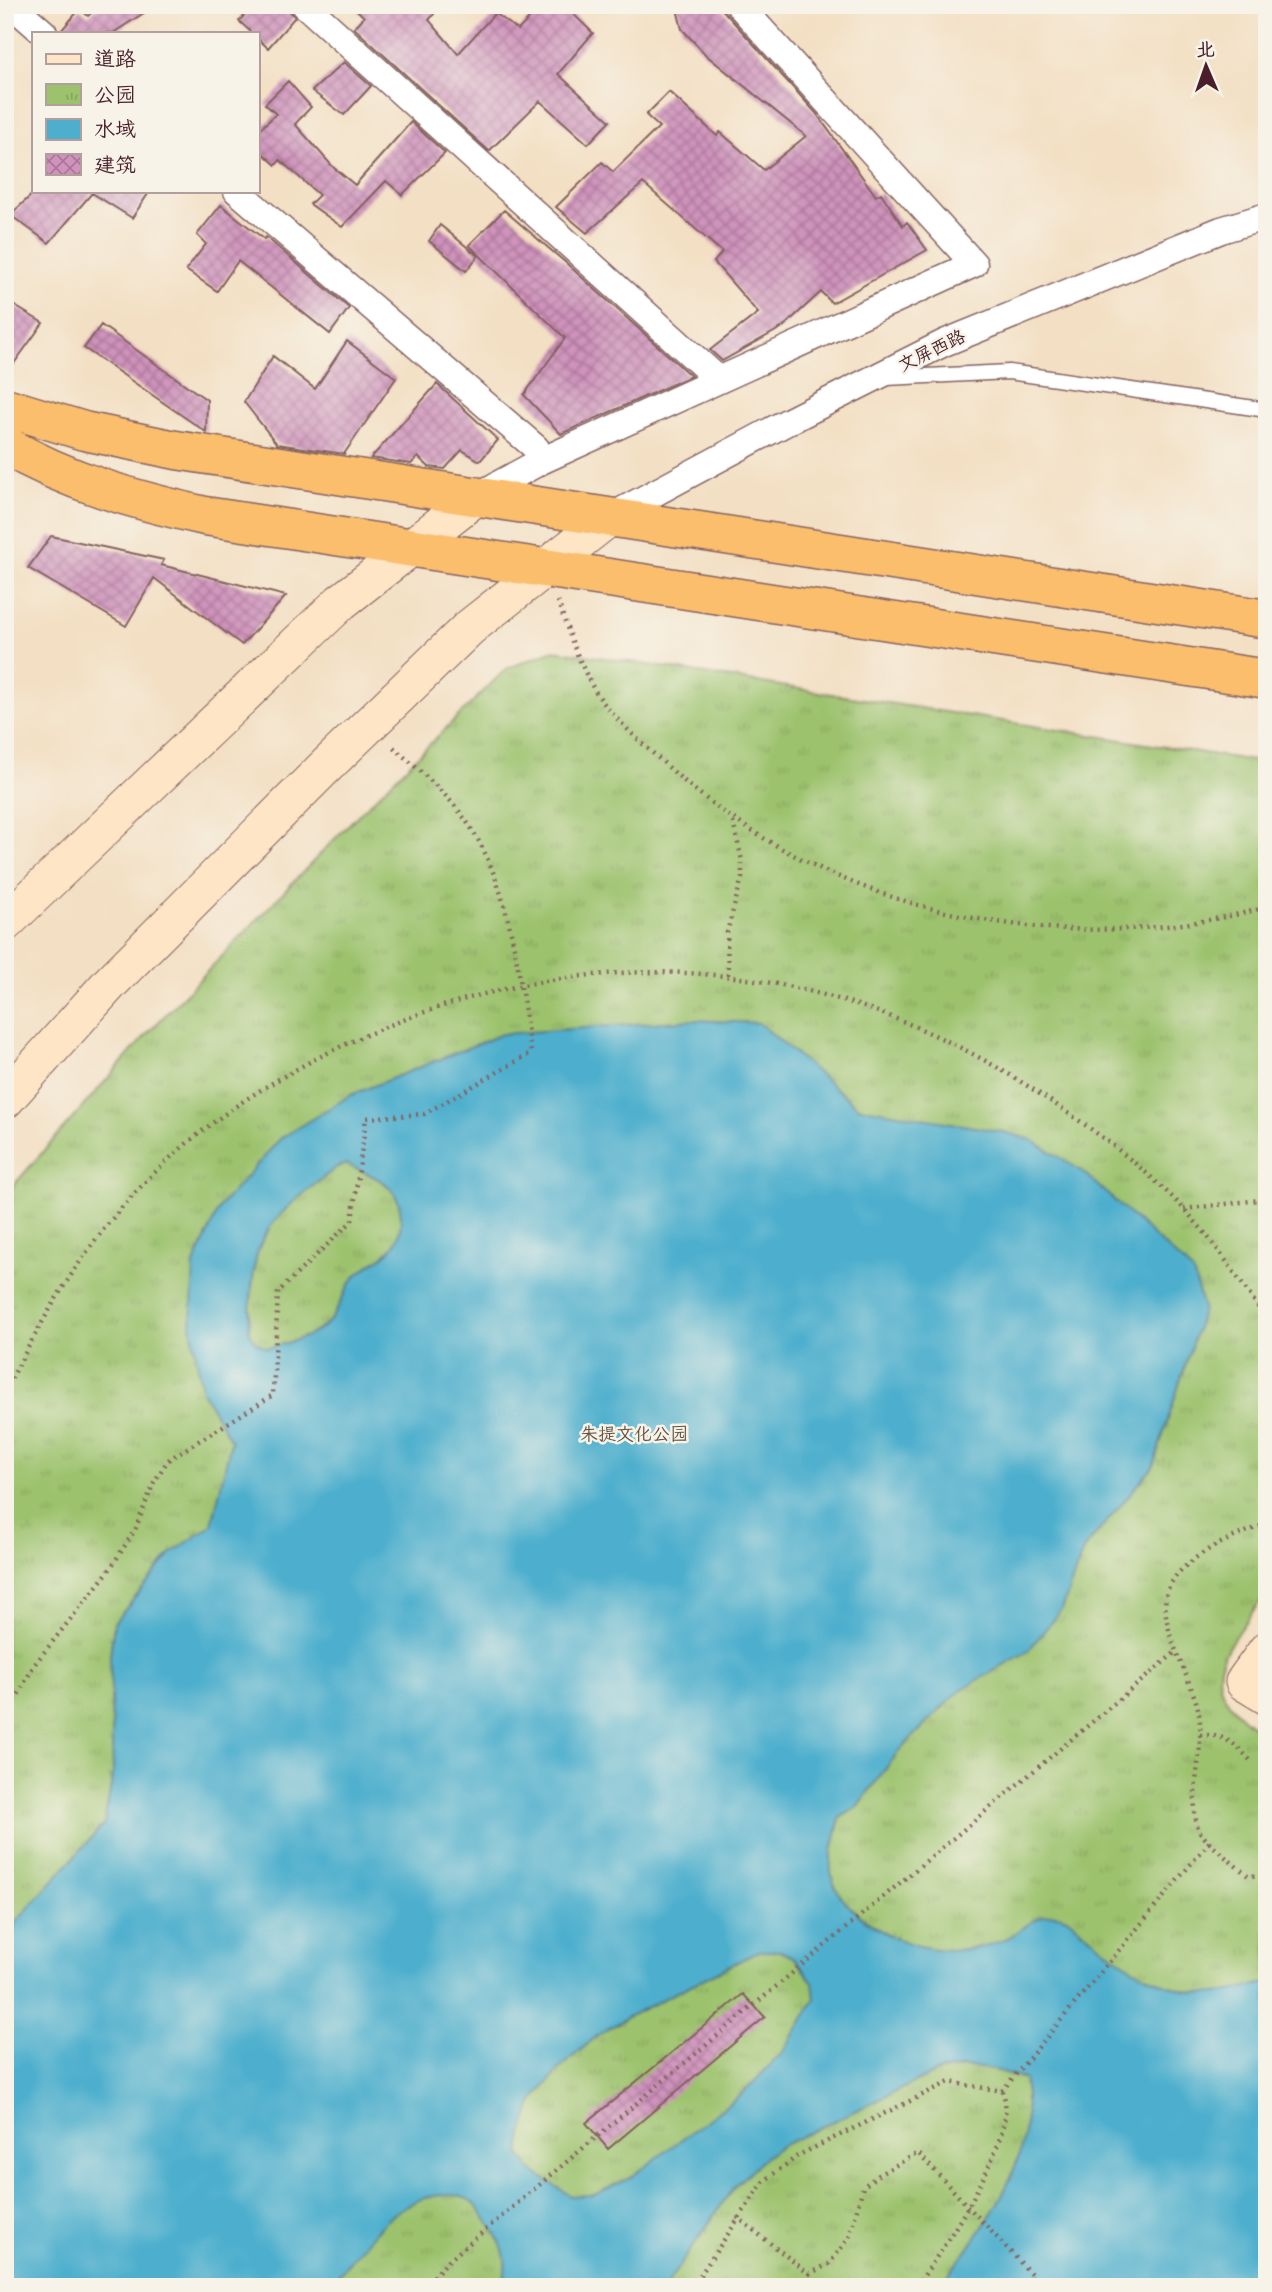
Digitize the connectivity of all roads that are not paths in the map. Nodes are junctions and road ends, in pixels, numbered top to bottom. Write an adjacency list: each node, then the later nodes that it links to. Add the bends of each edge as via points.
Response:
1 (12, 5): 4 (street)
2 (305, 5): 8 (street)
3 (740, 5): 8 (street, via 974,264)
4 (43, 32)
5 (238, 192): 12 (street, via 536,448)
6 (1267, 216): 7 (street, 文屏西路, via 1221,230 944,343)
7 (874, 379): 10 (lane, via 1009,372); 14 (street, 文屏西路)
8 (719, 380): 12 (street)
9 (5, 407): 13 (highway, via 84,431 176,450)
10 (1267, 410)
11 (5, 446): 15 (highway, via 61,474 150,504)
12 (541, 461): 13 (street)
13 (477, 496): 14 (highway); 15 (main road)
14 (610, 517): 16 (main road); 17 (highway)
15 (412, 547): 16 (highway); 19 (main road, via 341,602)
16 (547, 567): 18 (highway); 20 (main road, via 469,628 369,724 110,982)
17 (1267, 619)
18 (1267, 679)
19 (5, 923)
20 (5, 1100)
21 (1267, 1650): 22 (main road, via 1244,1682)
22 (1267, 1696)

